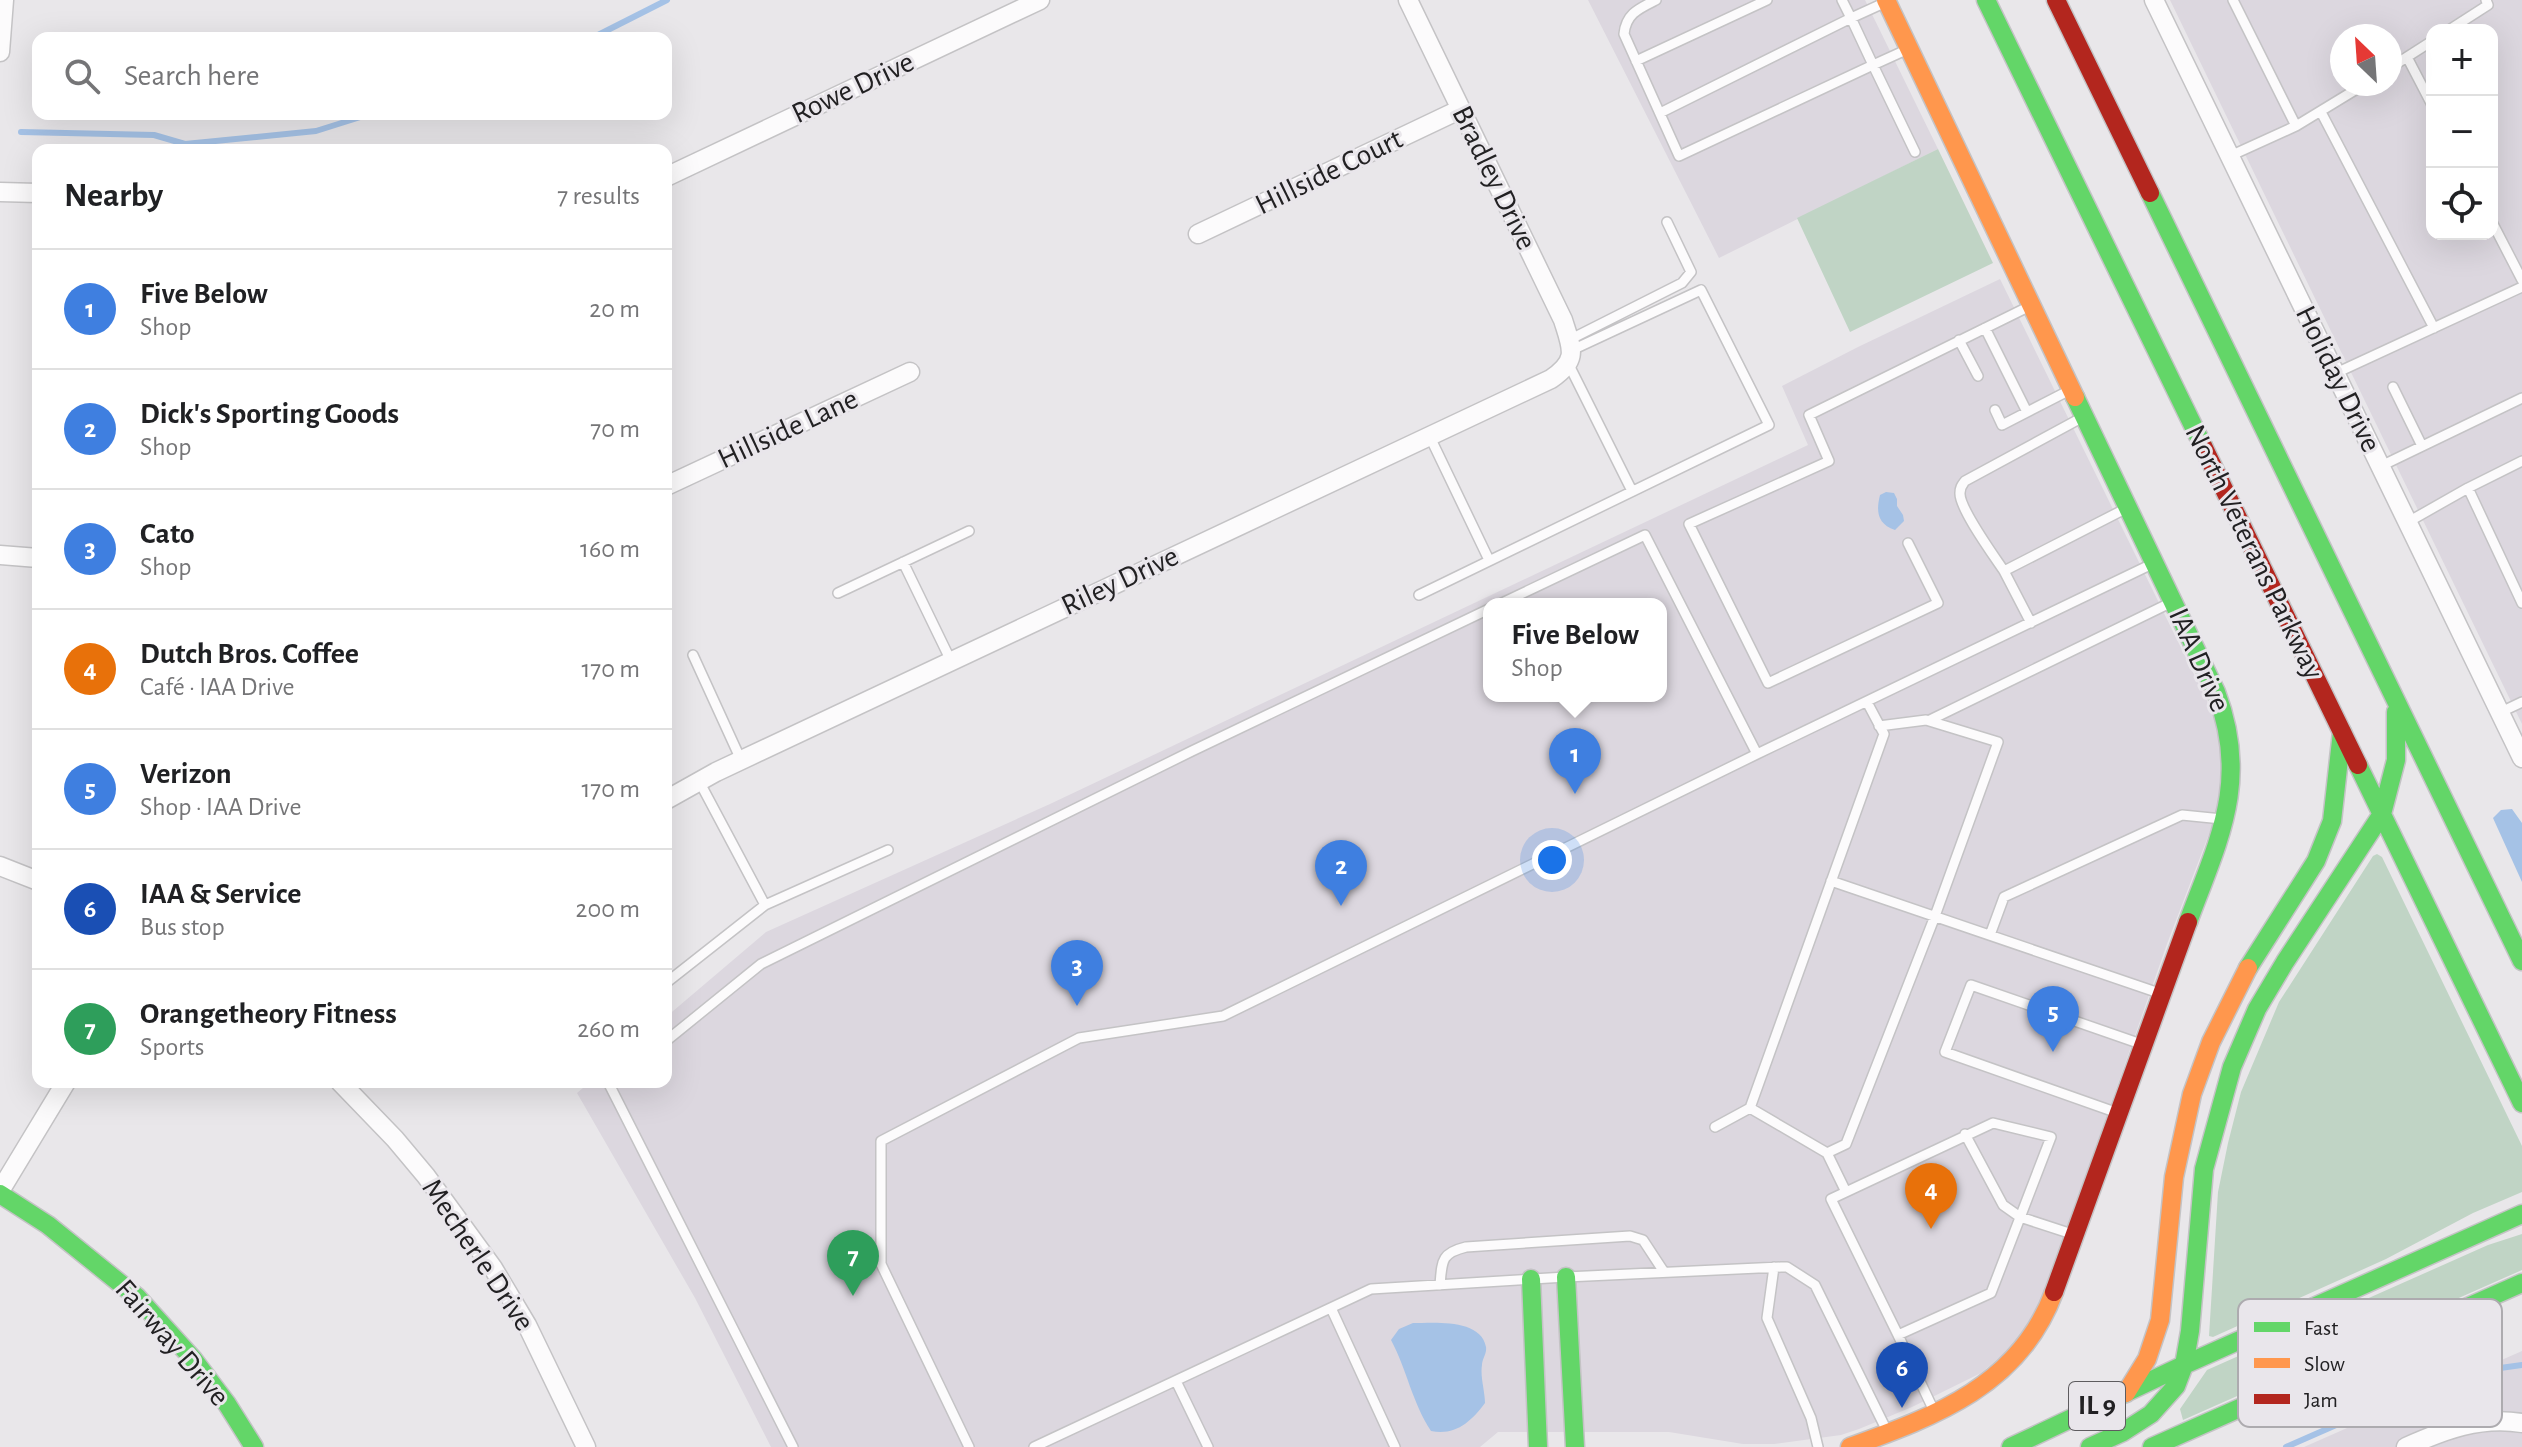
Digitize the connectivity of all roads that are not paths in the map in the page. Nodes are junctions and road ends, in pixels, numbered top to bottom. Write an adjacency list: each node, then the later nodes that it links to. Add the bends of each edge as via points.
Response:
1 (4, 0): 17 (street)
2 (1040, 0): 30 (street, Rowe Drive)
3 (1408, 0): 24 (street, Bradley Drive)
4 (1656, 0): 20 (lane, via 1625,22 1624,34)
5 (1767, 0): 20 (lane)
6 (1842, 0): 13 (lane)
7 (1986, 0): 84 (main road, North Veterans Parkway)
8 (2056, 0): 78 (main road, North Veterans Parkway)
9 (2154, 0): 29 (street, Holiday Drive)
10 (2233, 0): 27 (lane)
11 (2486, 0): 14 (lane, via 2488,5)
12 (1886, 1): 13 (lane); 16 (main road, IAA Drive)
13 (1851, 18): 21 (lane); 26 (lane)
14 (2458, 24)
15 (2426, 45): 18 (lane)
16 (1909, 49): 21 (lane); 38 (main road, IAA Drive)
17 (0, 52)
18 (2407, 57): 19 (lane); 23 (lane)
19 (2402, 60)
20 (1636, 61): 26 (lane)
21 (1873, 65): 26 (lane, via 1679,156); 28 (lane)
22 (2346, 96): 25 (lane)
23 (2427, 96)
24 (1461, 109): 34 (street, Hillside Court); 42 (street, Bradley Drive, via 1563,320)
25 (2321, 112): 27 (lane); 40 (lane)
26 (1660, 113)
27 (2296, 126): 29 (lane)
28 (1915, 152)
29 (2230, 156): 44 (street, Holiday Drive)
30 (672, 174)
31 (0, 192): 32 (street)
32 (32, 193)
33 (1667, 222): 42 (lane, via 1691,272 1682,283)
34 (1198, 234)
35 (2498, 234): 36 (lane)
36 (2522, 280)
37 (2522, 287): 40 (lane)
38 (2031, 305): 39 (lane); 47 (main road, IAA Drive)
39 (1985, 328): 41 (lane); 50 (lane)
40 (2434, 328): 44 (lane)
41 (1959, 340): 45 (lane); 62 (lane, via 1809,415 1829,461 1689,524 1768,683 1938,603)
42 (1570, 354): 52 (street, Riley Drive, via 1551,379); 58 (lane); 58 (lane, via 1701,290 1769,425)
43 (910, 372): 56 (street, Hillside Lane)
44 (2336, 373): 55 (street, Holiday Drive)
45 (1978, 376)
46 (2393, 387): 53 (lane)
47 (2071, 390): 50 (lane); 51 (main road, IAA Drive)
48 (2522, 398): 53 (lane)
49 (1995, 410): 50 (lane, via 2002,425)
50 (2027, 412)
51 (2084, 417): 59 (main road, IAA Drive); 68 (lane, via 1961,486 1960,498)
52 (1429, 435): 65 (lane); 77 (street, Riley Drive)
53 (2422, 446): 55 (lane)
54 (2522, 461): 57 (lane)
55 (2381, 466): 60 (street, Holiday Drive)
56 (672, 483)
57 (2468, 488): 60 (lane); 73 (lane)
58 (1632, 491): 65 (lane)
59 (2128, 507): 67 (main road, IAA Drive); 68 (lane)
60 (2408, 522): 81 (street, Holiday Drive)
61 (969, 531): 66 (lane)
62 (1908, 543)
63 (0, 555): 64 (street)
64 (32, 558)
65 (1489, 560): 70 (lane)
66 (903, 562): 69 (lane); 77 (lane)
67 (2154, 563): 72 (main road, IAA Drive); 75 (lane)
68 (2004, 571): 75 (lane)
69 (838, 593)
70 (1419, 595)
71 (1513, 598): 85 (lane, via 1645,535)
72 (2173, 602): 82 (lane); 91 (main road, IAA Drive, via 2230,729 2233,776)
73 (2522, 603)
74 (1483, 612): 102 (lane, via 761,964)
75 (2031, 623): 79 (lane)
76 (693, 655): 87 (lane)
77 (951, 661): 87 (street, Riley Drive)
78 (2395, 699): 90 (main road, via 2396,760); 99 (main road, North Veterans Parkway)
79 (1867, 702): 83 (lane); 85 (lane)
80 (2522, 702): 81 (lane)
81 (2501, 712): 86 (street, Holiday Drive)
82 (1930, 720): 83 (lane); 97 (lane, via 1998,742)
83 (1879, 726): 95 (lane, via 1884,734)
84 (2342, 732): 90 (main road, North Veterans Parkway); 131 (main road, via 2334,808 2322,848 2235,990 2192,1094 2174,1177 2160,1320 2147,1359)
85 (1757, 754): 142 (lane, via 1223,1016 1079,1038 881,1141 881,1264)
86 (2522, 758)
87 (741, 760): 88 (street, Riley Drive)
88 (699, 781): 89 (street, Riley Drive); 96 (lane)
89 (672, 797)
90 (2382, 814): 107 (main road, North Veterans Parkway); 129 (main road, via 2257,1009 2232,1067 2204,1169)
91 (2225, 819): 98 (lane, via 2182,815 2004,897); 101 (main road, IAA Drive)
92 (888, 850): 96 (lane)
93 (0, 866): 94 (street)
94 (32, 879)
95 (1831, 881): 97 (lane); 108 (lane)
96 (765, 905): 100 (lane)
97 (1935, 916): 98 (lane); 112 (lane, via 1846,1144)
98 (1990, 935): 101 (lane)
99 (2522, 961)
100 (672, 978)
101 (2163, 994): 103 (main road, IAA Drive)
102 (672, 1036)
103 (2144, 1045): 109 (main road, IAA Drive); 109 (lane, via 1971,985 1945,1052)
104 (62, 1088): 113 (street)
105 (349, 1088): 140 (street, Mecherle Drive, via 426,1176 493,1268)
106 (611, 1088): 141 (lane)
107 (2522, 1103)
108 (1750, 1108): 110 (lane); 112 (lane)
109 (2119, 1113): 117 (main road, IAA Drive)
110 (1715, 1127)
111 (1965, 1134): 114 (lane); 116 (lane, via 2003,1205); 116 (lane, via 1993,1123 2051,1137)
112 (1827, 1153): 114 (lane)
113 (0, 1192): 139 (main road, Fairway Drive, via 119,1280 153,1313)
114 (1846, 1192): 127 (lane, via 1831,1199)
115 (2522, 1214): 124 (main road, IL 9)
116 (2020, 1217): 117 (lane); 127 (lane, via 1991,1293)
117 (2075, 1235): 133 (main road, IAA Drive, via 2052,1298 2021,1351 1991,1380)
118 (1774, 1267): 119 (lane); 137 (lane, via 1787,1267 1815,1285); 148 (lane, via 1767,1318 1811,1418)
119 (1664, 1272): 120 (lane); 123 (lane, via 1643,1240 1630,1236 1452,1250 1443,1261)
120 (1566, 1277): 121 (lane); 147 (main road)
121 (1531, 1279): 123 (lane); 146 (main road)
122 (2522, 1283): 125 (main road, IL 9)
123 (1440, 1285): 126 (lane, via 1371,1289)
124 (2332, 1299)
125 (2486, 1299)
126 (1331, 1308): 130 (lane); 145 (lane)
127 (1898, 1335): 133 (lane)
128 (2238, 1341): 129 (main road, IL 9)
129 (2184, 1365): 131 (main road, IL 9); 151 (main road, via 2176,1386 2151,1414)
130 (1176, 1381): 143 (lane); 144 (lane)
131 (2126, 1393): 150 (main road, IL 9)
132 (2238, 1410): 138 (main road, IL 9)
133 (1934, 1411): 137 (main road, IAA Drive)
134 (2502, 1420): 135 (street)
135 (2522, 1423)
136 (2455, 1427): 152 (street)
137 (1887, 1432): 149 (main road, IAA Drive)
138 (2157, 1446)
139 (254, 1447)
140 (586, 1447)
141 (793, 1447)
142 (969, 1447)
143 (1034, 1447)
144 (1208, 1447)
145 (1395, 1447)
146 (1538, 1447)
147 (1575, 1447)
148 (1818, 1447)
149 (1850, 1447)
150 (2011, 1447)
151 (2090, 1447)
152 (2406, 1447)

